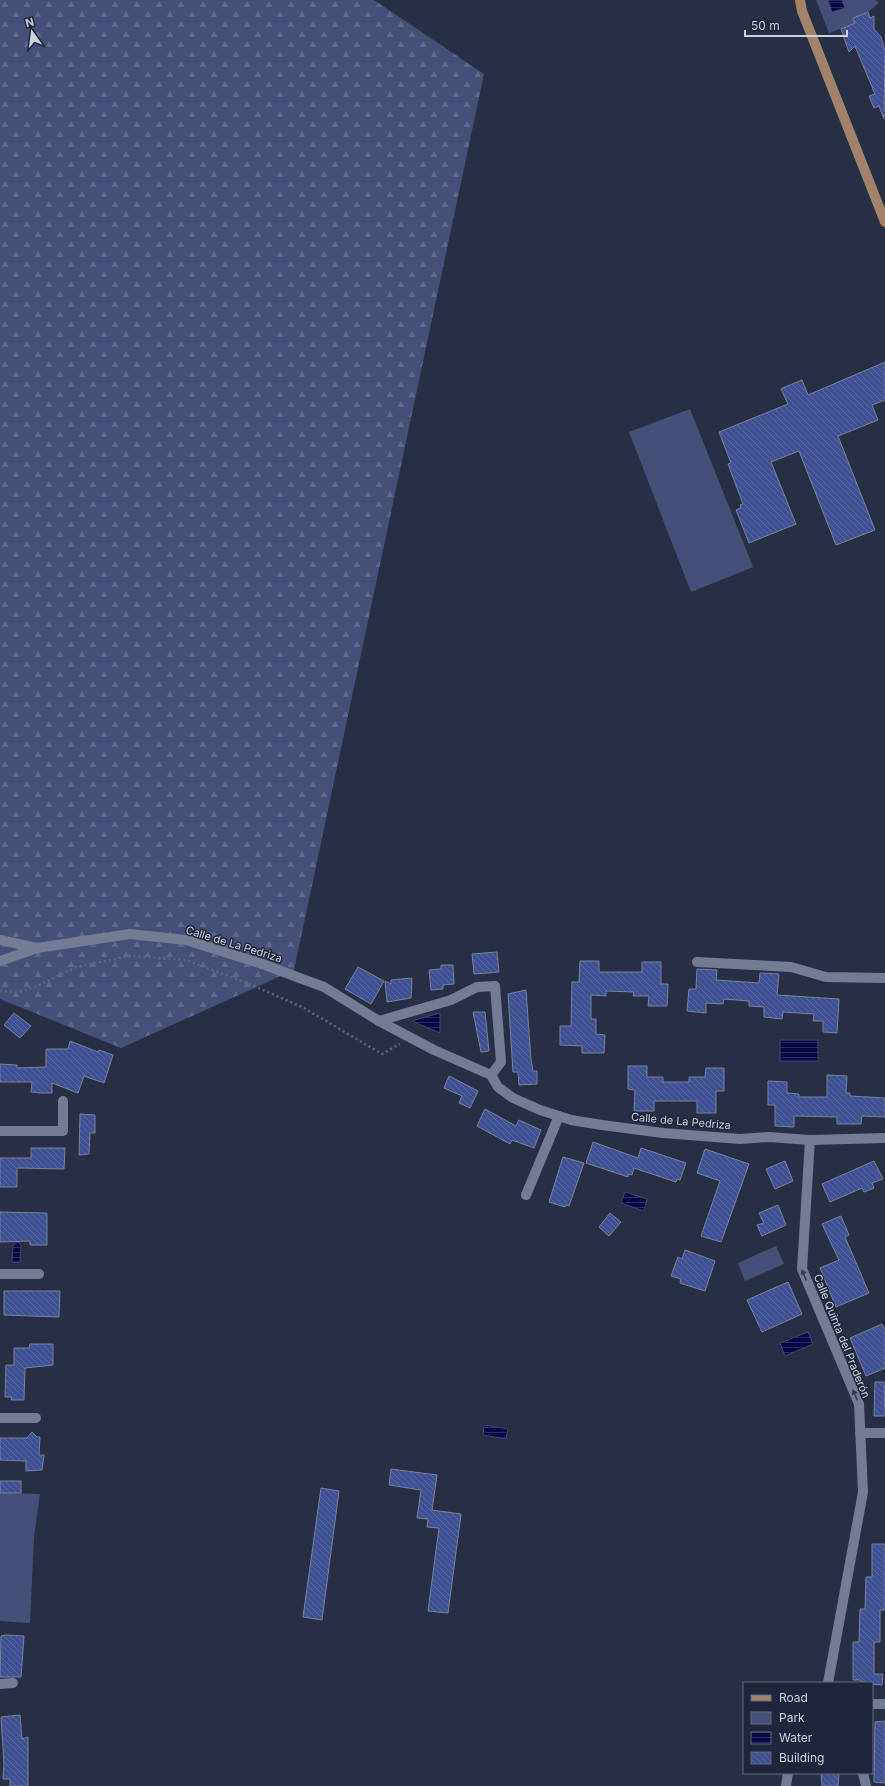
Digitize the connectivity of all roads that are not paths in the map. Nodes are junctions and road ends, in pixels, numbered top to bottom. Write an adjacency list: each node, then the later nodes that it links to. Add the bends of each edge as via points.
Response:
1 (794, 0): 3 (main road)
2 (800, 0): 3 (main road)
3 (802, 11): 4 (main road)
4 (885, 222)
5 (0, 940): 6 (street)
6 (37, 948): 7 (street, Calle de La Pedriza); 10 (street, Calle de La Pedriza, via 130,934 186,940 324,987)
7 (0, 961)
8 (697, 962): 9 (street, via 791,968 826,977)
9 (885, 978)
10 (379, 1021): 11 (street, Calle de La Pedriza); 11 (street, via 451,1000 477,987 495,986 501,1062)
11 (491, 1075): 13 (street, Calle de La Pedriza, via 498,1087 513,1098)
12 (63, 1101): 14 (street, via 63,1131)
13 (558, 1116): 16 (street, Calle de La Pedriza, via 602,1126 663,1133 740,1139 770,1137); 17 (street)
14 (0, 1131)
15 (885, 1138): 16 (street, Calle de La Pedriza)
16 (810, 1140): 22 (street, Calle Quinta del Praderón, one-way to 16, via 859,1404 802,1269)
17 (526, 1195)
18 (0, 1274): 19 (street)
19 (39, 1274)
20 (0, 1418): 21 (street)
21 (36, 1418)
22 (860, 1433): 23 (street); 24 (street, Calle Quinta del Praderón, via 863,1492)
23 (885, 1433)
24 (828, 1682)
25 (13, 1683): 26 (street)
26 (0, 1684)
27 (873, 1704): 28 (street)
28 (885, 1704)
29 (788, 1774): 31 (street)
30 (863, 1774): 32 (street)
31 (786, 1786)
32 (866, 1786)

